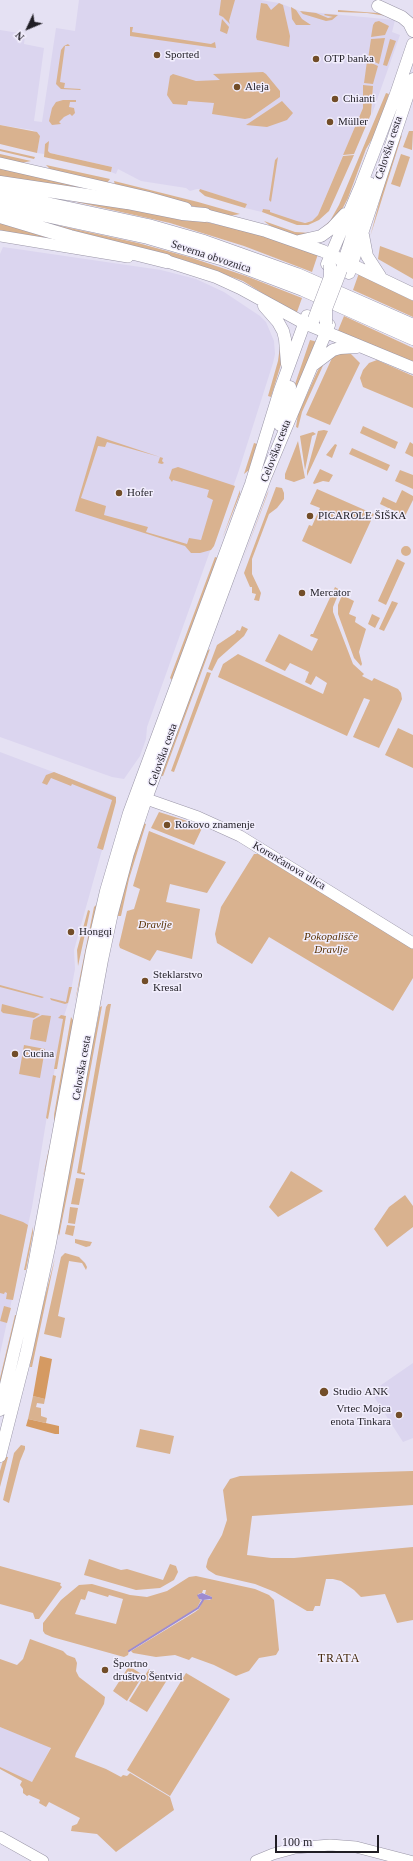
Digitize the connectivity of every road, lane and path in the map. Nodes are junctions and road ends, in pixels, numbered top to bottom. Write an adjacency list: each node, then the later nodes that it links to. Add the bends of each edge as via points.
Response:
1 (378, 6): 2 (main road, via 402,17 411,25)
2 (413, 31)
3 (413, 44): 5 (main road, Celovška cesta)
4 (413, 79): 13 (main road, Celovška cesta)
5 (370, 161): 10 (main road, Celovška cesta); 17 (main road, via 371,176)
6 (0, 163): 11 (street, via 147,197)
7 (0, 183): 11 (highway)
8 (0, 194): 22 (highway, Severna obvoznica, via 148,226 204,242 297,275)
9 (0, 205): 24 (highway, Severna obvoznica, via 148,237 221,258 303,289)
10 (351, 209): 15 (main road, via 326,233 315,239); 17 (main road, Celovška cesta)
11 (205, 215): 15 (main road)
12 (0, 216): 16 (highway)
13 (363, 233): 17 (main road, Celovška cesta); 18 (main road, via 367,256)
14 (0, 236): 16 (street)
15 (296, 241): 17 (main road)
16 (166, 261): 20 (main road, via 216,277)
17 (336, 262): 18 (main road); 21 (main road, Celovška cesta); 23 (main road, Celovška cesta)
18 (382, 279): 19 (main road)
19 (413, 294)
20 (257, 298): 21 (main road); 28 (main road, via 283,331 286,339)
21 (309, 321): 23 (main road); 28 (main road, Celovška cesta); 29 (main road, via 280,422)
22 (413, 326)
23 (328, 329): 25 (main road); 26 (main road, Celovška cesta)
24 (413, 338)
25 (363, 347): 26 (main road, via 333,350); 27 (main road)
26 (312, 366): 29 (main road, Celovška cesta)
27 (413, 368)
28 (287, 370): 30 (main road, Celovška cesta, via 251,484)
29 (278, 446): 30 (main road, Celovška cesta)
30 (141, 797): 31 (street, Korenčanova ulica, via 198,817 240,836); 32 (main road, Celovška cesta, via 114,862 98,924 43,1221); 33 (main road, Celovška cesta, via 107,934 50,1243 11,1416)
31 (413, 943)
32 (0, 1410)
33 (3, 1436): 34 (main road, Celovška cesta)
34 (0, 1456)
35 (0, 1837): 36 (street)
36 (43, 1861)
37 (256, 1861): 38 (street, via 282,1851 319,1845 356,1847)
38 (410, 1861)

